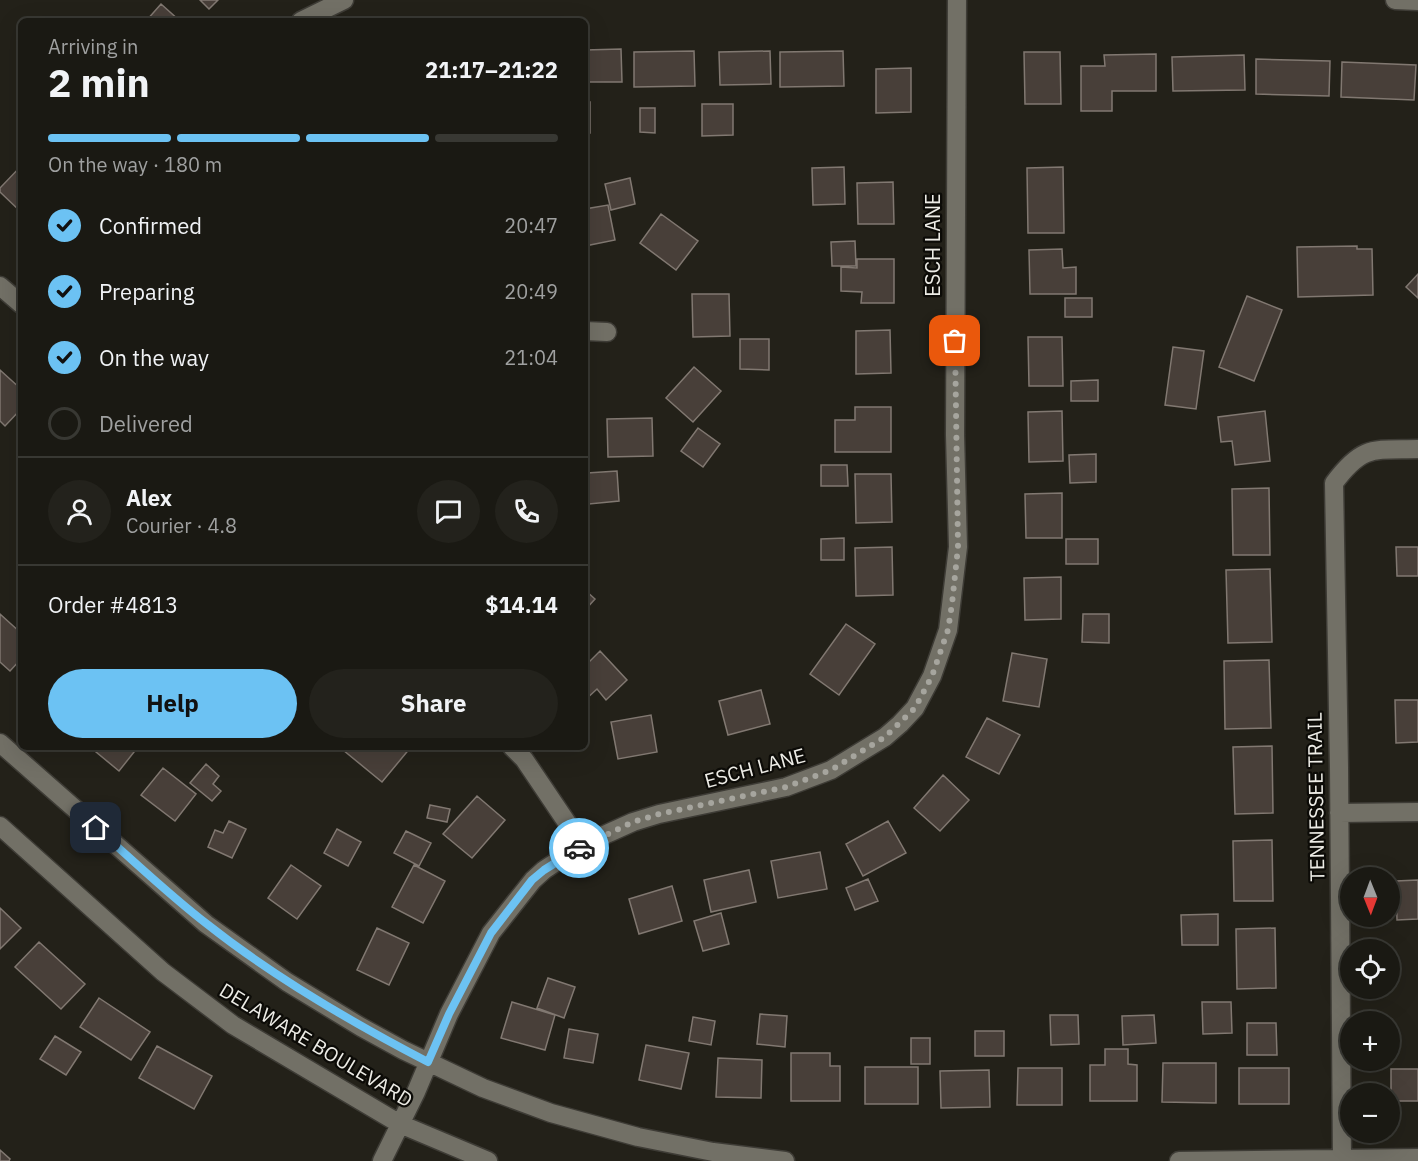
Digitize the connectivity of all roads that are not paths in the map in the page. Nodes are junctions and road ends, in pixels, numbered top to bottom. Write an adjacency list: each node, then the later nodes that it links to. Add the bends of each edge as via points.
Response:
1 (344, 0): 5 (street)
2 (957, 0): 16 (street, ESCH LANE, via 958,547 948,630 932,676 915,708 900,724 831,770 786,787 659,814)
3 (1395, 0): 4 (street)
4 (1418, 1)
5 (307, 18)
6 (0, 286): 7 (street)
7 (18, 301)
8 (588, 331): 9 (street)
9 (607, 332)
10 (1418, 449): 14 (street, TENNESSEE TRAIL, via 1372,450 1347,465 1334,483)
11 (0, 743): 17 (street, DELAWARE BOULEVARD, via 206,924 288,982)
12 (515, 750): 16 (street)
13 (1418, 812): 14 (street)
14 (1339, 813): 20 (street, TENNESSEE TRAIL)
15 (0, 826): 18 (street, DELAWARE BOULEVARD, via 164,972 233,1025)
16 (582, 845): 17 (street, ESCH LANE, via 532,880 491,933)
17 (428, 1062): 18 (street, ESCH LANE); 23 (street, DELAWARE BOULEVARD, via 550,1113 713,1152)
18 (400, 1124): 21 (street, ESCH LANE); 22 (street, DELAWARE BOULEVARD)
19 (1418, 1158): 20 (street)
20 (1342, 1160): 24 (street)
21 (382, 1161)
22 (488, 1161)
23 (785, 1161)
24 (1179, 1161)

